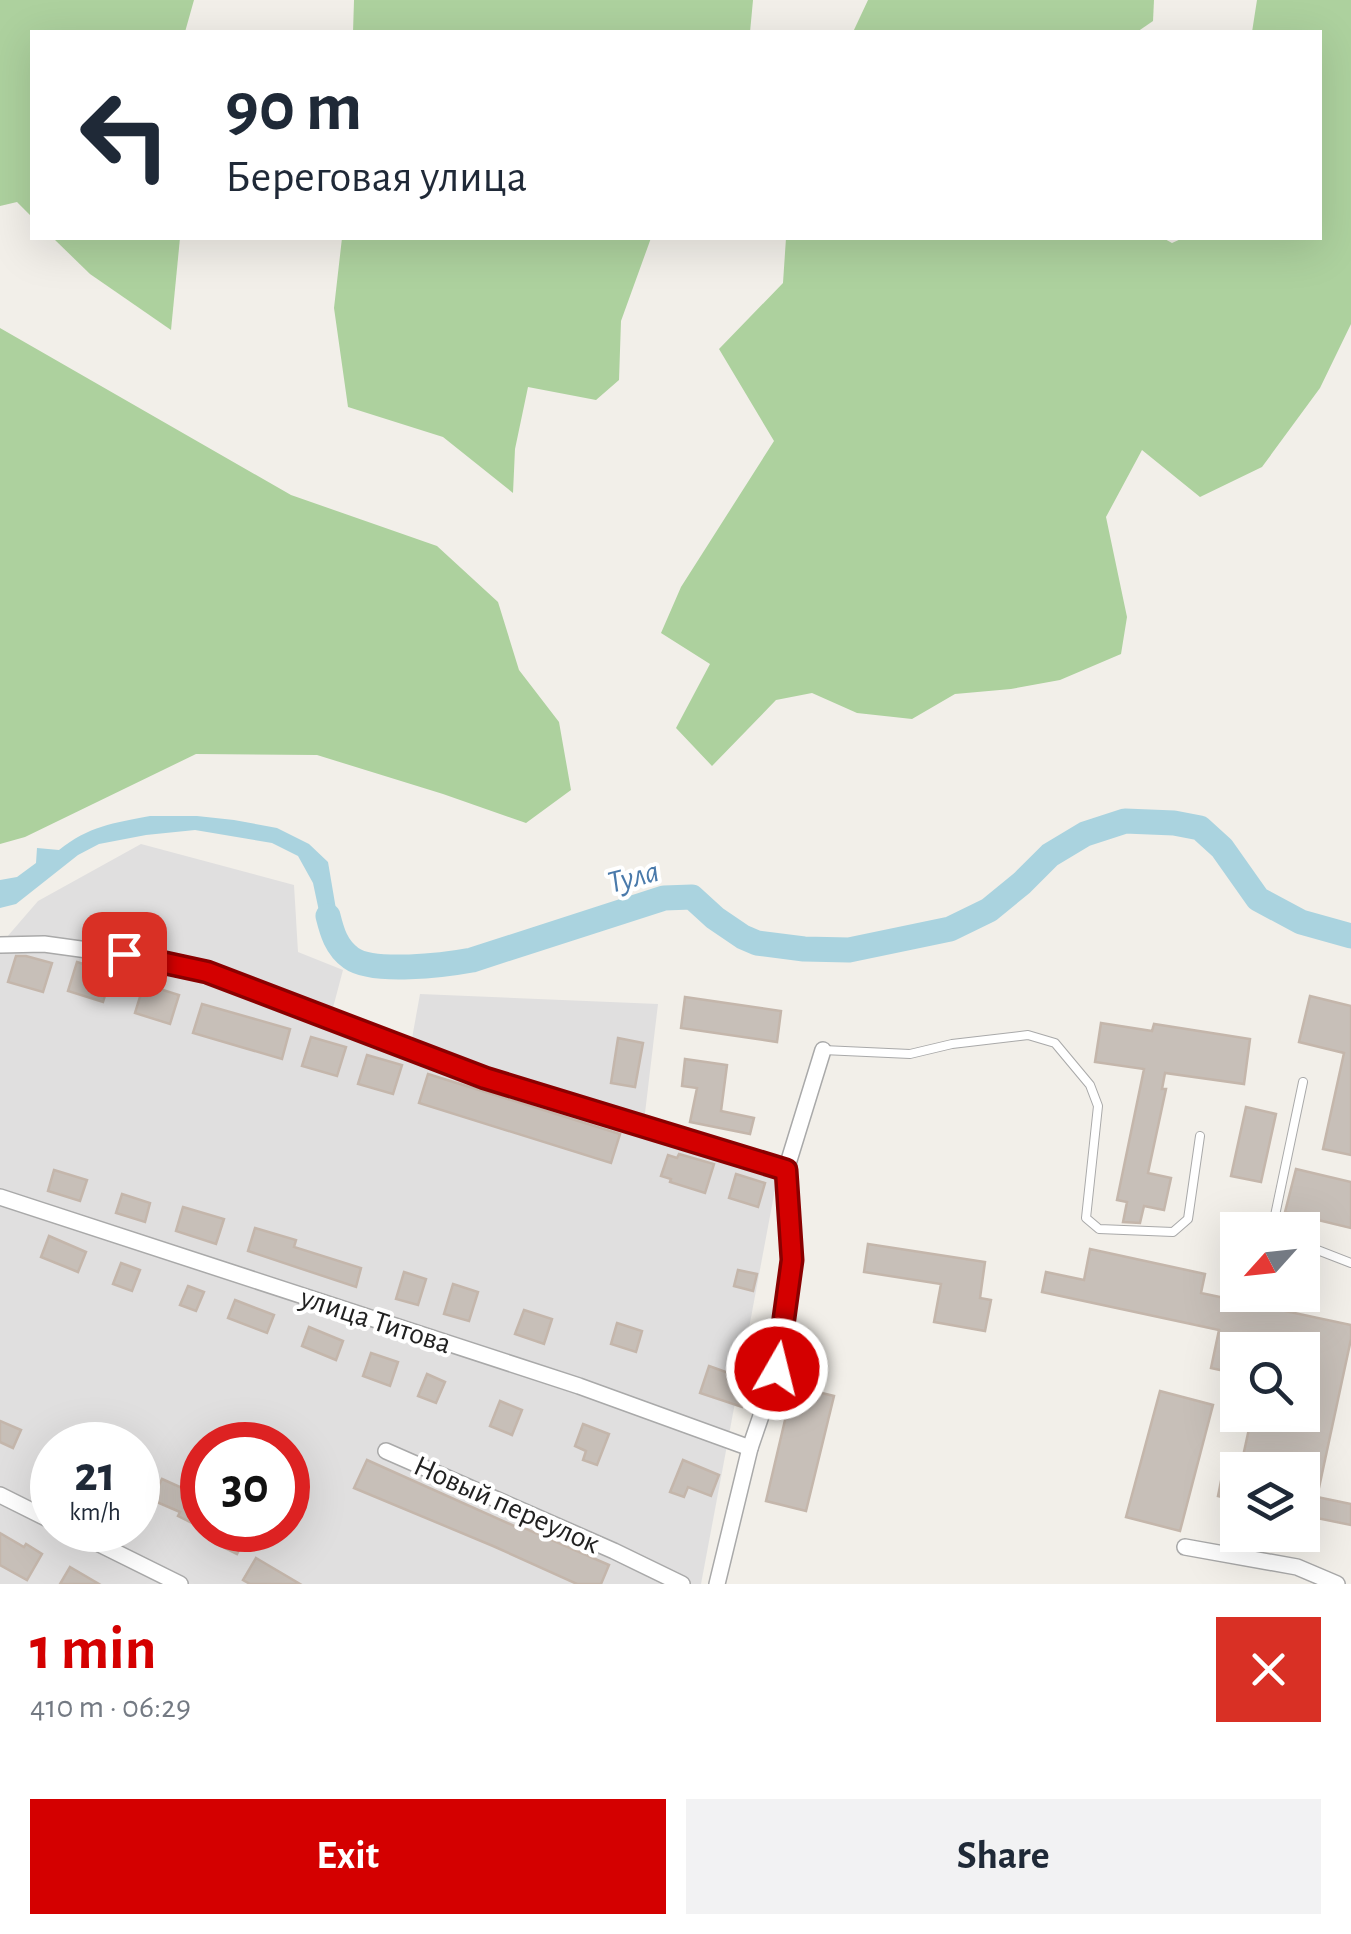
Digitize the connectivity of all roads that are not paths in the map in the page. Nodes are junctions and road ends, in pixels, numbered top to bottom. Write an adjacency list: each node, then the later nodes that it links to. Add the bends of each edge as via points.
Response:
1 (0, 946): 5 (street, via 124,954 207,972 485,1078)
2 (823, 1050): 4 (lane, via 910,1054 1028,1035 1055,1043 1090,1085 1098,1106 1086,1218 1099,1229 1174,1232 1188,1219); 5 (street)
3 (1303, 1082): 7 (lane)
4 (1200, 1136)
5 (786, 1170): 10 (street, via 792,1260 777,1369)
6 (0, 1197): 10 (street, улица Титова)
7 (1275, 1212)
8 (1320, 1251): 9 (lane)
9 (1351, 1263)
10 (750, 1448): 18 (street)
11 (386, 1451): 17 (street, Новый переулок)
12 (0, 1495): 13 (street)
13 (30, 1510)
14 (1184, 1547): 19 (street, via 1296,1567)
15 (115, 1552): 16 (street)
16 (180, 1584)
17 (682, 1584)
18 (718, 1584)
19 (1337, 1584)

